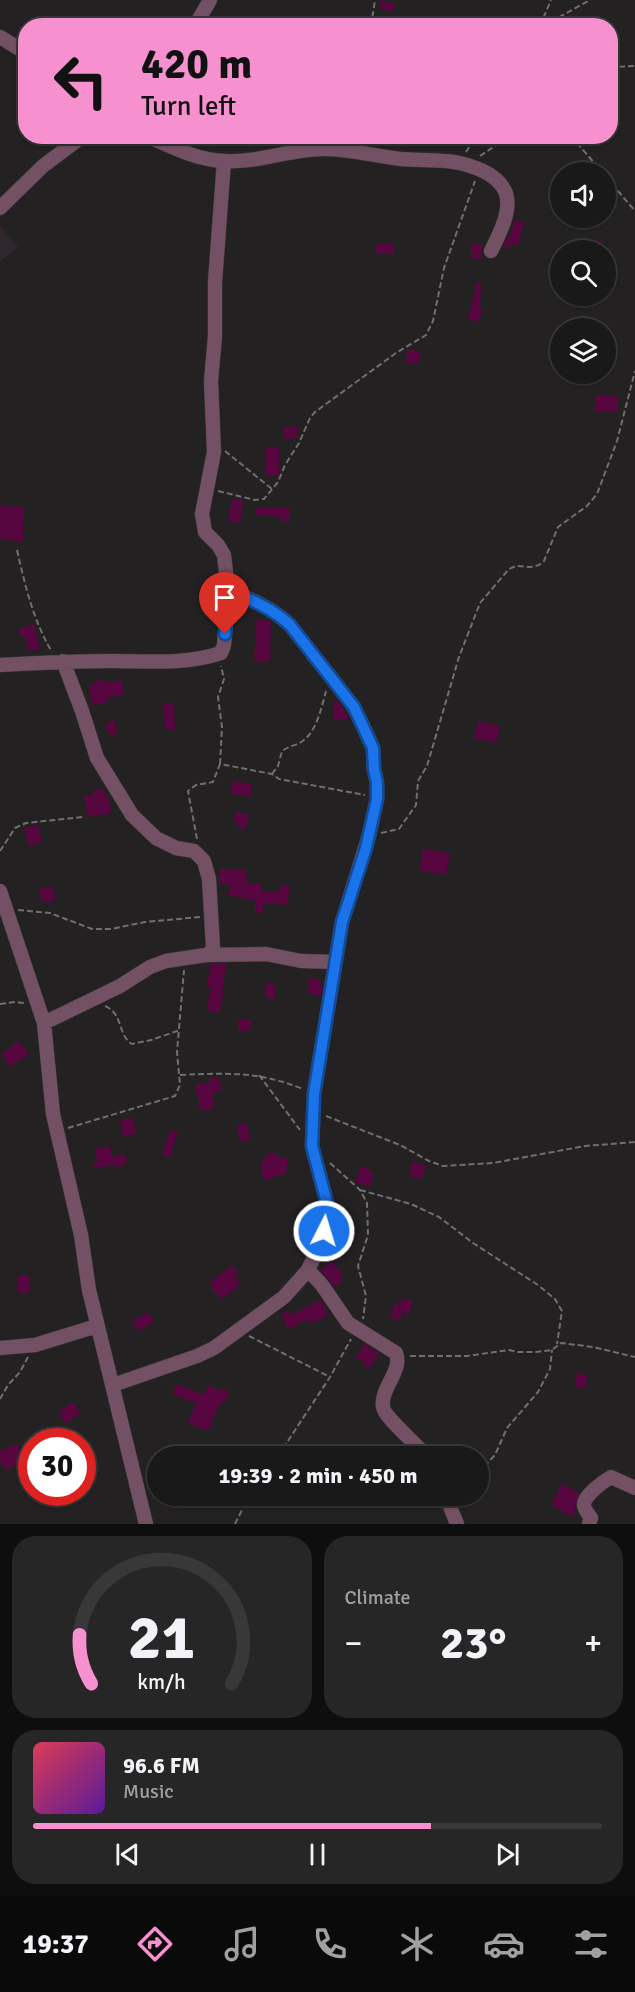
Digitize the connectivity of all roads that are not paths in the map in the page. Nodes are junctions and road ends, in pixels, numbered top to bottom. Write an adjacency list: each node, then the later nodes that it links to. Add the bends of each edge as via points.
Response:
1 (210, 0): 2 (street)
2 (200, 18)
3 (0, 37): 4 (street)
4 (18, 48)
5 (72, 144): 8 (street)
6 (166, 144): 7 (street)
7 (224, 162): 9 (street, via 324,149 469,166 497,181 508,203); 10 (street, via 211,381 214,452 202,514 205,532 222,550)
8 (0, 208)
9 (491, 251)
10 (228, 590): 11 (street, via 221,653 177,662); 15 (street, via 263,605 290,625 354,707 370,740 377,799 347,900)
11 (60, 662): 12 (street); 14 (street, via 97,758 132,815 156,838 194,851 208,870 213,947)
12 (0, 665)
13 (0, 891): 16 (street)
14 (206, 955): 15 (street, via 266,954); 16 (street, via 150,967)
15 (335, 962): 17 (street, via 314,1094 312,1146 328,1218)
16 (44, 1023): 18 (street, via 57,1131)
17 (308, 1270): 20 (street, via 284,1297 214,1348); 21 (street, via 340,1314 398,1356 382,1408)
18 (97, 1326): 19 (street, via 35,1345); 20 (street)
19 (0, 1348)
20 (113, 1385): 24 (street)
21 (417, 1446)
22 (635, 1488): 26 (street, via 611,1477 602,1482 584,1504 591,1518)
23 (450, 1506): 25 (street)
24 (146, 1524)
25 (457, 1524)
26 (589, 1524)

